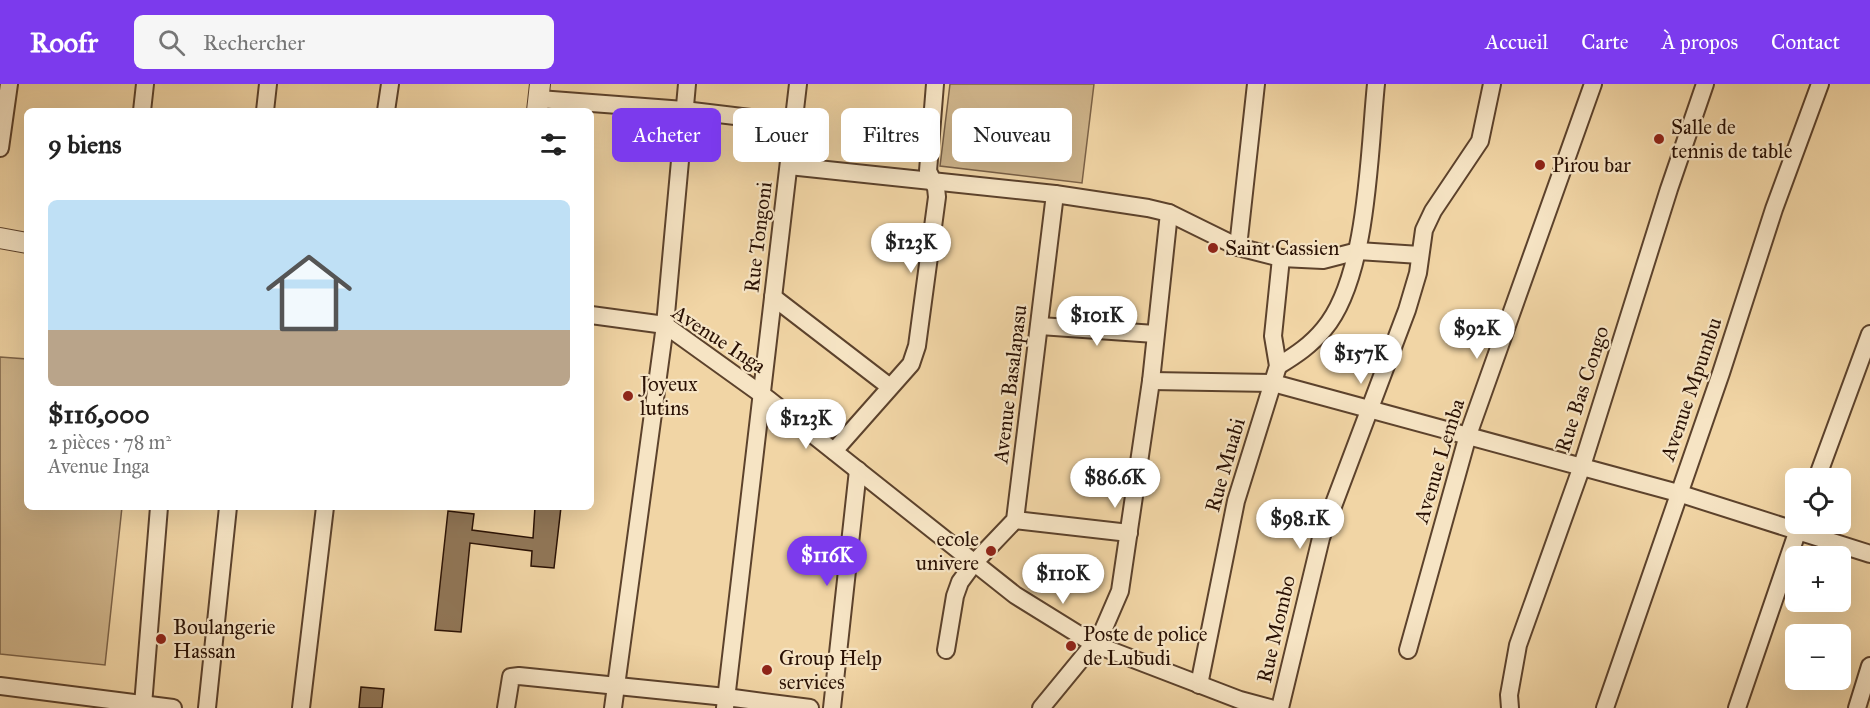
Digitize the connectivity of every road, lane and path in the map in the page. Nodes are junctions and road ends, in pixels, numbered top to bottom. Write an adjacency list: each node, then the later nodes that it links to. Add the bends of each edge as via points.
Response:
1 (9, 84): 21 (street)
2 (145, 84): 15 (street)
3 (267, 84): 16 (street)
4 (390, 84): 17 (street)
5 (687, 84): 19 (street)
6 (798, 84): 20 (street, Rue Tongoni)
7 (935, 84): 25 (street, via 928,162)
8 (1256, 84): 30 (street)
9 (1376, 84): 31 (street)
10 (1492, 84): 32 (street, Rue Mombo, via 1480,141 1433,211 1424,230)
11 (1593, 84): 46 (street, Avenue Lemba)
12 (1705, 84): 48 (street, Rue Bas Congo)
13 (1820, 84): 51 (street, Avenue Mpumbu)
14 (539, 98): 18 (street)
15 (142, 108)
16 (265, 108)
17 (387, 108)
18 (660, 108)
19 (684, 108)
20 (795, 108)
21 (0, 148)
22 (679, 162): 36 (street)
23 (789, 162): 24 (street, Rue Tongoni)
24 (789, 166): 25 (street); 34 (street, Rue Tongoni)
25 (932, 180): 26 (street); 43 (street, via 937,197 922,326 910,364)
26 (1055, 194): 27 (street); 37 (street, Avenue Basalapasu)
27 (1169, 213): 30 (street); 38 (street)
28 (0, 238): 29 (street)
29 (24, 242)
30 (1238, 247): 33 (street)
31 (1358, 251): 32 (street); 33 (street, via 1323,260); 40 (street, via 1348,286 1326,327 1301,352)
32 (1420, 255): 45 (street, Rue Mombo, via 1407,310)
33 (1281, 258): 40 (street, Rue Muabi, via 1273,336)
34 (773, 297): 43 (street); 44 (street, Rue Tongoni)
35 (594, 315): 36 (street, Avenue Inga)
36 (664, 325): 44 (street, Avenue Inga); 68 (street)
37 (1040, 326): 38 (street); 55 (street, Avenue Basalapasu)
38 (1155, 334): 41 (street)
39 (1870, 334): 49 (street)
40 (1278, 366): 42 (street, Rue Muabi)
41 (1150, 381): 42 (street); 57 (street)
42 (1273, 383): 45 (street); 66 (street, Rue Muabi, via 1236,501)
43 (890, 387): 47 (street)
44 (763, 395): 47 (street, Avenue Inga); 70 (street, Rue Tongoni)
45 (1371, 408): 46 (street); 81 (street, Rue Mombo, via 1321,538)
46 (1468, 435): 48 (street); 64 (street, Avenue Lemba)
47 (834, 451): 50 (street, Avenue Inga)
48 (1581, 465): 51 (street); 82 (street, Rue Bas Congo, via 1518,645)
49 (1821, 468)
50 (858, 470): 61 (street, Avenue Inga); 78 (street)
51 (1678, 493): 56 (street); 83 (street, Avenue Mpumbu)
52 (159, 510): 71 (street)
53 (228, 510): 73 (street)
54 (325, 510): 74 (street)
55 (1015, 520): 57 (street); 61 (street)
56 (1785, 523)
57 (1129, 533): 62 (street, via 1120,591)
58 (1797, 534): 84 (street)
59 (1817, 534): 60 (street)
60 (1870, 554)
61 (974, 563): 62 (street, Avenue Inga, via 1015,595); 63 (street, via 957,589)
62 (1094, 644): 66 (street, Avenue Inga); 79 (street)
63 (946, 650)
64 (1408, 650)
65 (1870, 666): 85 (street)
66 (1199, 685): 80 (street, Avenue Inga)
67 (0, 686): 69 (street)
68 (615, 686): 70 (street); 75 (street, via 511,677); 76 (street)
69 (74, 702): 71 (street)
70 (726, 702): 77 (street)
71 (143, 705): 72 (street)
72 (173, 708)
73 (207, 708)
74 (301, 708)
75 (506, 708)
76 (613, 708)
77 (810, 708)
78 (832, 708)
79 (1041, 708)
80 (1270, 708)
81 (1280, 708)
82 (1510, 708)
83 (1605, 708)
84 (1737, 708)
85 (1857, 708)

